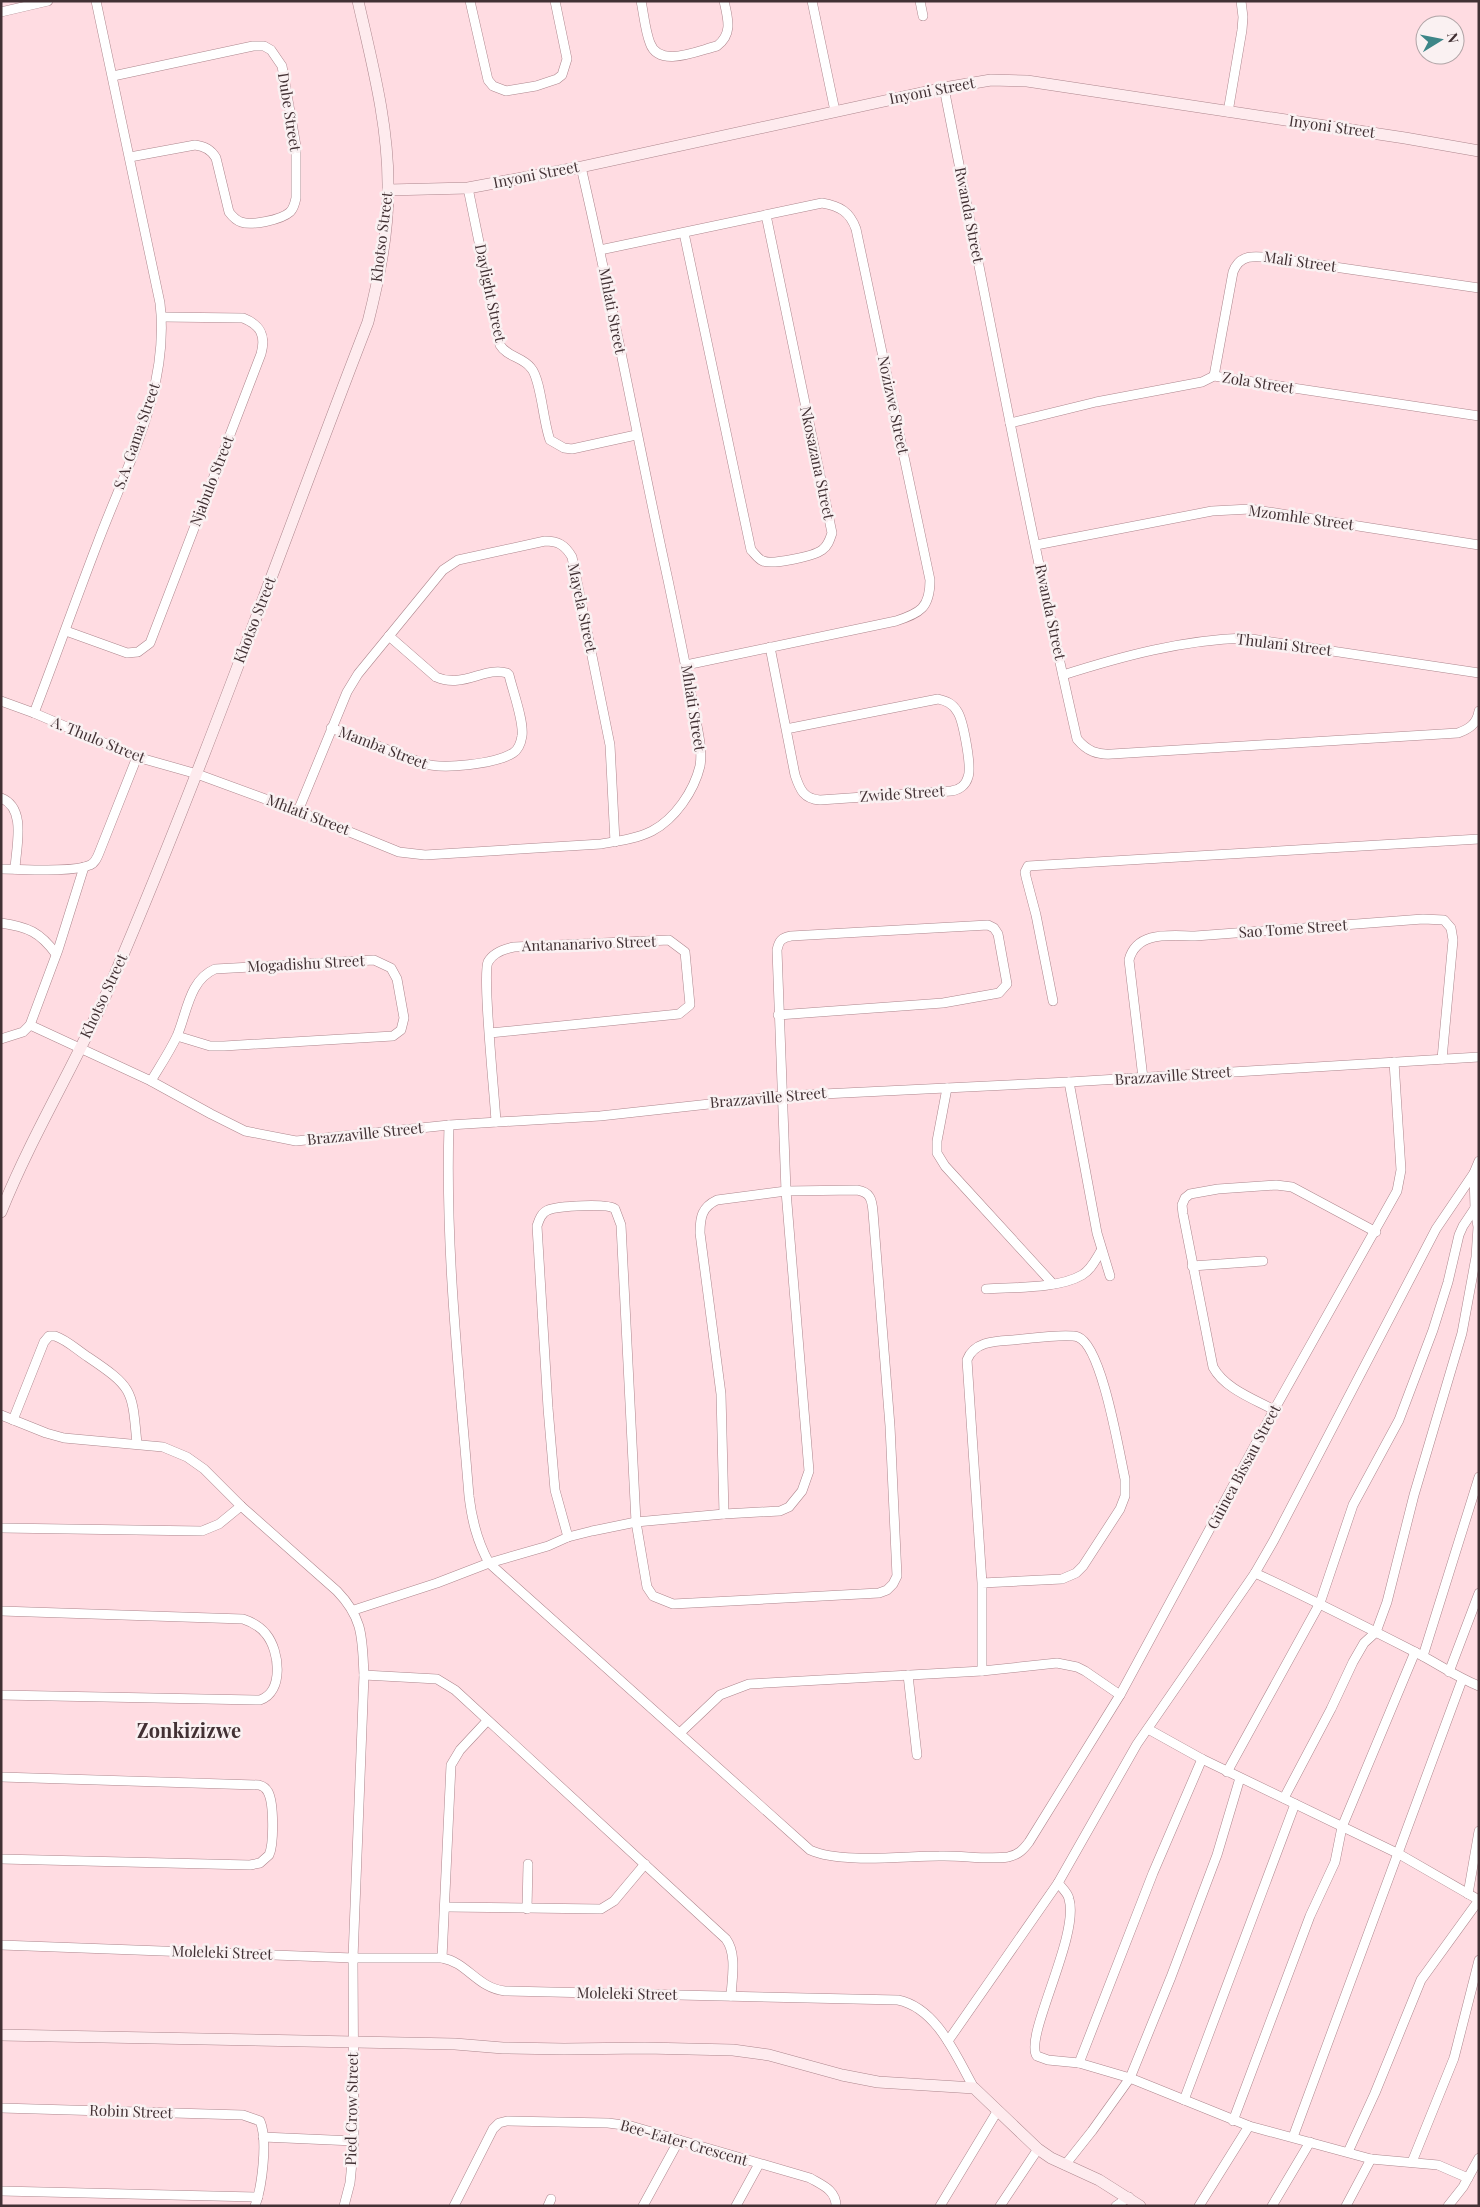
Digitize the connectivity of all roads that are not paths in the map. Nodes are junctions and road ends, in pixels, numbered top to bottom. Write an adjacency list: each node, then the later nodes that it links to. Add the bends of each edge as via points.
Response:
1 (48, 1): 11 (street)
2 (96, 1): 13 (street, S.A. Gama Street)
3 (358, 1): 21 (street, Khotso Street, via 385,134)
4 (470, 1): 5 (street, via 488,80 506,91 557,79 565,70 567,59)
5 (554, 1)
6 (641, 1): 7 (street, via 650,45 669,57 723,42 729,26)
7 (724, 1)
8 (812, 1): 15 (street)
9 (920, 1): 12 (street)
10 (1241, 1): 16 (street, via 1242,30)
11 (1, 12)
12 (923, 16)
13 (113, 76): 18 (street, S.A. Gama Street); 18 (street, Dube Street, via 254,46 272,50 282,66 296,146 296,198 290,212 274,220 244,223 229,212 216,158 204,146 185,146)
14 (944, 88): 15 (street, Inyoni Street); 16 (street, Inyoni Street, via 991,80 1027,81); 29 (street, Rwanda Street)
15 (835, 111): 19 (street, Inyoni Street)
16 (1228, 112): 17 (street, Inyoni Street)
17 (1479, 151)
18 (130, 157): 26 (street, S.A. Gama Street)
19 (581, 166): 20 (street, Inyoni Street); 24 (street, Mhlati Street)
20 (468, 188): 21 (street, Inyoni Street); 30 (street, Daylight Street, via 500,345 502,350 532,368 550,440 555,445 572,449)
21 (388, 190): 45 (street, Khotso Street, via 382,267 368,322)
22 (766, 215): 23 (street, Nozizwe Street); 23 (street, Nkosazana Street, via 832,532 828,544 820,551 784,560 764,561 752,550); 35 (street, Nozizwe Street, via 822,203 836,205 852,219 930,590 916,615)
23 (684, 233): 24 (street, Nozizwe Street)
24 (600, 250): 30 (street, Mhlati Street)
25 (1479, 288): 27 (street, Mali Street, via 1273,258 1244,258 1234,272)
26 (162, 317): 33 (street, S.A. Gama Street, via 154,395); 33 (street, Njabulo Street, via 249,320 263,335 261,354 150,642 138,652 127,653)
27 (1214, 376): 28 (street, Zola Street); 29 (street, Zola Street, via 1202,382 1096,402)
28 (1479, 416)
29 (1010, 423): 31 (street, Rwanda Street)
30 (636, 435): 36 (street, Mhlati Street)
31 (1036, 545): 32 (street, Mzomhle Street, via 1193,514 1250,509); 38 (street, Rwanda Street)
32 (1479, 545)
33 (66, 631): 41 (street, S.A. Gama Street)
34 (389, 636): 42 (street, Mayela Street, via 350,687); 42 (street, Mamba Street, via 443,680 458,681 506,672 522,730 519,746 515,752 474,764 435,767); 49 (street, Mayela Street, via 443,570 458,560 545,541 564,546 572,557 610,745)
35 (770, 647): 36 (street, Nozizwe Street); 43 (street, Zwide Street)
36 (686, 665): 49 (street, Mhlati Street, via 701,750 696,777 684,801 672,815 652,830)
37 (1479, 673): 38 (street, Thulani Street, via 1246,638 1224,638 1147,651)
38 (1063, 675): 40 (street, Rwanda Street, via 1077,739 1090,751 1101,754 1458,733 1473,725)
39 (1, 701): 41 (street, A. Thulo Street)
40 (1479, 711)
41 (34, 713): 44 (street, A. Thulo Street)
42 (332, 728): 47 (street, Mayela Street)
43 (786, 729): 43 (street, Zwide Street, via 798,785 811,799 951,791 959,788 968,777 968,758 959,713 945,700)
44 (137, 757): 45 (street, A. Thulo Street); 50 (street, via 100,853 93,863)
45 (197, 774): 47 (street, Mhlati Street); 61 (street, Khotso Street, via 114,976)
46 (1, 798): 52 (street, via 10,803 16,813)
47 (298, 811): 49 (street, Mhlati Street, via 410,854)
48 (1479, 839): 55 (street, via 1028,866 1025,872)
49 (615, 842)
50 (84, 867): 52 (street); 54 (street)
51 (1, 869): 52 (street)
52 (15, 869)
53 (1, 923): 54 (street, via 39,934)
54 (56, 954): 57 (street)
55 (1053, 1002)
56 (778, 1015): 56 (street, via 777,950 784,937 988,925 998,934 1007,984 999,993 944,1003); 69 (street)
57 (30, 1025): 60 (street, via 22,1032); 61 (street, Brazzaville Street)
58 (490, 1033): 58 (street, Antananarivo Street, via 486,968 491,958 502,950 669,940 685,952 690,1004 680,1014); 70 (street, Antananarivo Street)
59 (177, 1036): 59 (street, Mogadishu Street, via 199,981 215,969 374,960 391,968 397,979 404,1018 399,1033 393,1036 224,1046 210,1046); 66 (street, Mogadishu Street)
60 (1, 1038)
61 (80, 1048): 66 (street, Brazzaville Street); 76 (street, Khotso Street, via 22,1160)
62 (1479, 1057): 63 (street, Brazzaville Street)
63 (1442, 1059): 64 (street, Brazzaville Street); 65 (street, Sao Tome Street, via 1452,928 1444,920 1423,919 1143,940 1132,951 1129,960)
64 (1394, 1062): 65 (street, Brazzaville Street); 77 (street, Guinea Bissau Street, via 1401,1170 1397,1191)
65 (1143, 1078): 67 (street, Brazzaville Street)
66 (151, 1081): 71 (street, Brazzaville Street, via 245,1131 278,1139 321,1140)
67 (1069, 1082): 68 (street, Brazzaville Street); 78 (street)
68 (947, 1088): 69 (street, Brazzaville Street); 82 (street, via 936,1141 937,1153 1013,1243)
69 (782, 1096): 70 (street, Brazzaville Street, via 600,1116); 74 (street)
70 (496, 1122): 71 (street, Brazzaville Street)
71 (450, 1125): 94 (street, via 450,1250 469,1496 475,1532)
72 (1479, 1161): 73 (street)
73 (1474, 1173): 75 (street); 95 (street, via 1436,1229)
74 (786, 1191): 90 (street, via 808,1471 802,1491 789,1507 780,1512); 90 (street, via 717,1200 702,1214 700,1233 721,1394); 91 (street, via 857,1190 865,1192 872,1200 890,1426 896,1580 879,1593 672,1604 653,1596 647,1587)
75 (1475, 1208): 98 (street, via 1462,1226 1433,1330 1399,1420 1353,1505); 101 (street, via 1478,1228 1476,1257 1462,1332)
76 (1, 1212)
77 (1376, 1232): 80 (street, via 1292,1187 1276,1185 1198,1192 1185,1198 1182,1205); 84 (street, Guinea Bissau Street)
78 (1101, 1251): 81 (street); 82 (street, via 1082,1275)
79 (1264, 1261): 80 (street)
80 (1192, 1266): 84 (street, via 1218,1375 1226,1383)
81 (1110, 1276)
82 (1053, 1284): 83 (street)
83 (986, 1289)
84 (1274, 1410): 110 (street, Guinea Bissau Street)
85 (1, 1415): 86 (street)
86 (13, 1420): 87 (street, via 64,1438); 87 (street, via 44,1342 49,1336 55,1336 124,1384 133,1402)
87 (137, 1444): 89 (street, via 163,1446 195,1462)
88 (1479, 1477): 102 (street)
89 (241, 1506): 92 (street, via 219,1524 202,1531); 99 (street, via 338,1591)
90 (724, 1514): 91 (street)
91 (636, 1522): 93 (street); 93 (street, via 618,1214 612,1206 606,1205 549,1210 540,1217 537,1231 555,1490)
92 (1, 1528)
93 (568, 1537): 94 (street)
94 (489, 1563): 99 (street); 113 (street)
95 (1255, 1573): 98 (street); 112 (street)
96 (982, 1583): 96 (street, via 967,1360 971,1352 990,1341 1075,1336 1088,1344 1098,1364 1125,1479 1125,1496 1076,1573 1062,1579); 103 (street)
97 (1479, 1593): 104 (street)
98 (1320, 1603): 101 (street); 116 (street)
99 (354, 1610): 105 (street, Pied Crow Street, via 361,1632)
100 (1, 1611): 109 (street, via 243,1620 266,1633 276,1662 274,1690 260,1700)
101 (1376, 1632): 102 (street); 119 (street, via 1364,1643 1353,1662)
102 (1419, 1654): 104 (street); 121 (street)
103 (982, 1670): 106 (street); 110 (street, via 1068,1665 1085,1671)
104 (1448, 1672): 107 (street)
105 (364, 1675): 111 (street, via 437,1679 455,1690); 133 (street, Pied Crow Street)
106 (908, 1675): 113 (street, via 744,1685 720,1695); 114 (street)
107 (1462, 1680): 108 (street); 123 (street)
108 (1479, 1686)
109 (1, 1695)
110 (1120, 1695): 113 (street, Guinea Bissau Street, via 1029,1842 1020,1852 1003,1857 818,1854)
111 (487, 1721): 126 (street); 130 (street, via 460,1750 452,1765)
112 (1148, 1729): 115 (street); 127 (street)
113 (681, 1732)
114 (917, 1755)
115 (1202, 1759): 116 (street); 140 (street, via 1153,1873)
116 (1227, 1772): 118 (street)
117 (1, 1777): 124 (street, via 259,1784 268,1790 272,1830 269,1855 260,1863 250,1865)
118 (1240, 1778): 119 (street); 141 (street, via 1217,1854)
119 (1284, 1798): 120 (street)
120 (1295, 1804): 121 (street); 143 (street)
121 (1342, 1827): 123 (street); 146 (street, via 1335,1862 1310,1916)
122 (1479, 1831): 128 (street)
123 (1399, 1854): 128 (street); 149 (street)
124 (1, 1858)
125 (528, 1864): 131 (street)
126 (645, 1864): 131 (street, via 614,1901 601,1909); 136 (street, via 729,1942)
127 (1058, 1883): 138 (street); 140 (street, via 1069,1897 1069,1932 1036,2032 1034,2051 1037,2056 1048,2060)
128 (1468, 1894): 129 (street)
129 (1479, 1900): 154 (street, via 1421,1980)
130 (446, 1907): 131 (street); 134 (street)
131 (527, 1909)
132 (1, 1945): 133 (street, Moleleki Street)
133 (353, 1958): 134 (street, Moleleki Street); 139 (street, Pied Crow Street)
134 (442, 1958): 136 (street, Moleleki Street, via 452,1959 496,1990)
135 (1479, 1960): 157 (street, via 1454,2058)
136 (731, 1996): 138 (street, Moleleki Street, via 908,2002 928,2016)
137 (1, 2035): 139 (street)
138 (948, 2041): 142 (street, Moleleki Street)
139 (353, 2042): 142 (street, via 564,2050 733,2050 878,2082); 151 (street, Pied Crow Street)
140 (1079, 2063): 141 (street)
141 (1130, 2078): 143 (street); 159 (street)
142 (974, 2088): 145 (street)
143 (1184, 2100): 146 (street)
144 (1, 2108): 148 (street, Robin Street, via 243,2115 260,2121)
145 (998, 2110): 153 (street); 169 (street)
146 (1233, 2121): 147 (street)
147 (1249, 2126): 149 (street); 173 (street)
148 (263, 2137): 151 (street); 163 (street, via 262,2175)
149 (1293, 2137): 152 (street)
150 (679, 2140): 158 (street, Bee-Eater Crescent); 166 (street, Bee-Eater Crescent, via 654,2131 608,2122 502,2121 493,2129); 167 (street)
151 (354, 2141): 165 (street, Pied Crow Street)
152 (1310, 2142): 154 (street); 174 (street)
153 (1038, 2149): 159 (street); 170 (street)
154 (1348, 2152): 156 (street)
155 (1479, 2158): 160 (street)
156 (1371, 2159): 157 (street); 175 (street)
157 (1412, 2162): 160 (street, via 1442,2166)
158 (759, 2164): 164 (street, Bee-Eater Crescent, via 810,2178 830,2190); 168 (street)
159 (1065, 2165): 162 (street)
160 (1468, 2178): 176 (street)
161 (1, 2191): 163 (street)
162 (1129, 2197): 171 (street); 172 (street)
163 (256, 2201)
164 (836, 2202)
165 (344, 2206)
166 (454, 2206)
167 (643, 2206)
168 (736, 2206)
169 (940, 2206)
170 (1000, 2206)
171 (1116, 2206)
172 (1140, 2206)
173 (1199, 2206)
174 (1272, 2206)
175 (1346, 2206)
176 (1448, 2206)

